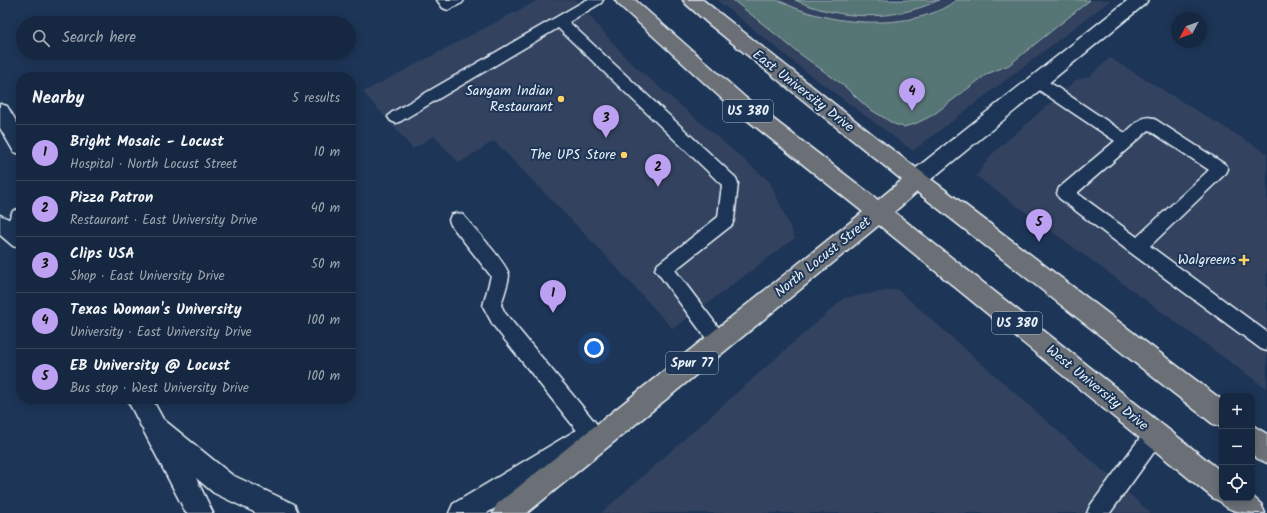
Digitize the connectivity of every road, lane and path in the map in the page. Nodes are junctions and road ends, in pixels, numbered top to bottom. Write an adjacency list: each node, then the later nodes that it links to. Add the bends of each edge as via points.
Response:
1 (444, 0): 2 (lane, via 448,5)
2 (457, 0)
3 (596, 0): 7 (lane)
4 (624, 0): 14 (main road, US 380, via 739,103)
5 (692, 0): 13 (main road, East University Drive)
6 (1139, 0): 8 (main road, North Locust Street)
7 (559, 22): 10 (lane); 17 (lane, via 730,183 726,220 664,269)
8 (1038, 82): 12 (lane); 13 (main road, North Locust Street)
9 (0, 111): 11 (main road)
10 (396, 116)
11 (16, 138)
12 (1126, 141): 16 (lane, via 1065,194); 16 (lane, via 1148,122 1220,168)
13 (917, 179): 14 (main road, North Locust Street / Spur 77); 21 (main road)
14 (879, 212): 17 (main road, North Locust Street / Spur 77); 23 (main road, West University Drive / US 380)
15 (457, 220): 24 (lane, via 500,275 492,306 499,319)
16 (1137, 248): 18 (lane)
17 (719, 342): 20 (main road, North Locust Street / Spur 77)
18 (1267, 343)
19 (142, 404): 22 (main road)
20 (632, 411): 24 (main road); 32 (main road, North Locust Street / Spur 77)
21 (1219, 413)
22 (156, 428): 29 (main road); 30 (main road, via 223,484)
23 (1155, 434): 27 (main road, West University Drive / US 380); 33 (lane)
24 (592, 435): 31 (main road)
25 (1255, 440): 26 (main road)
26 (1267, 450)
27 (1219, 487)
28 (1237, 501): 34 (main road)
29 (200, 513)
30 (286, 513)
31 (462, 513)
32 (506, 513)
33 (1097, 513)
34 (1252, 513)

